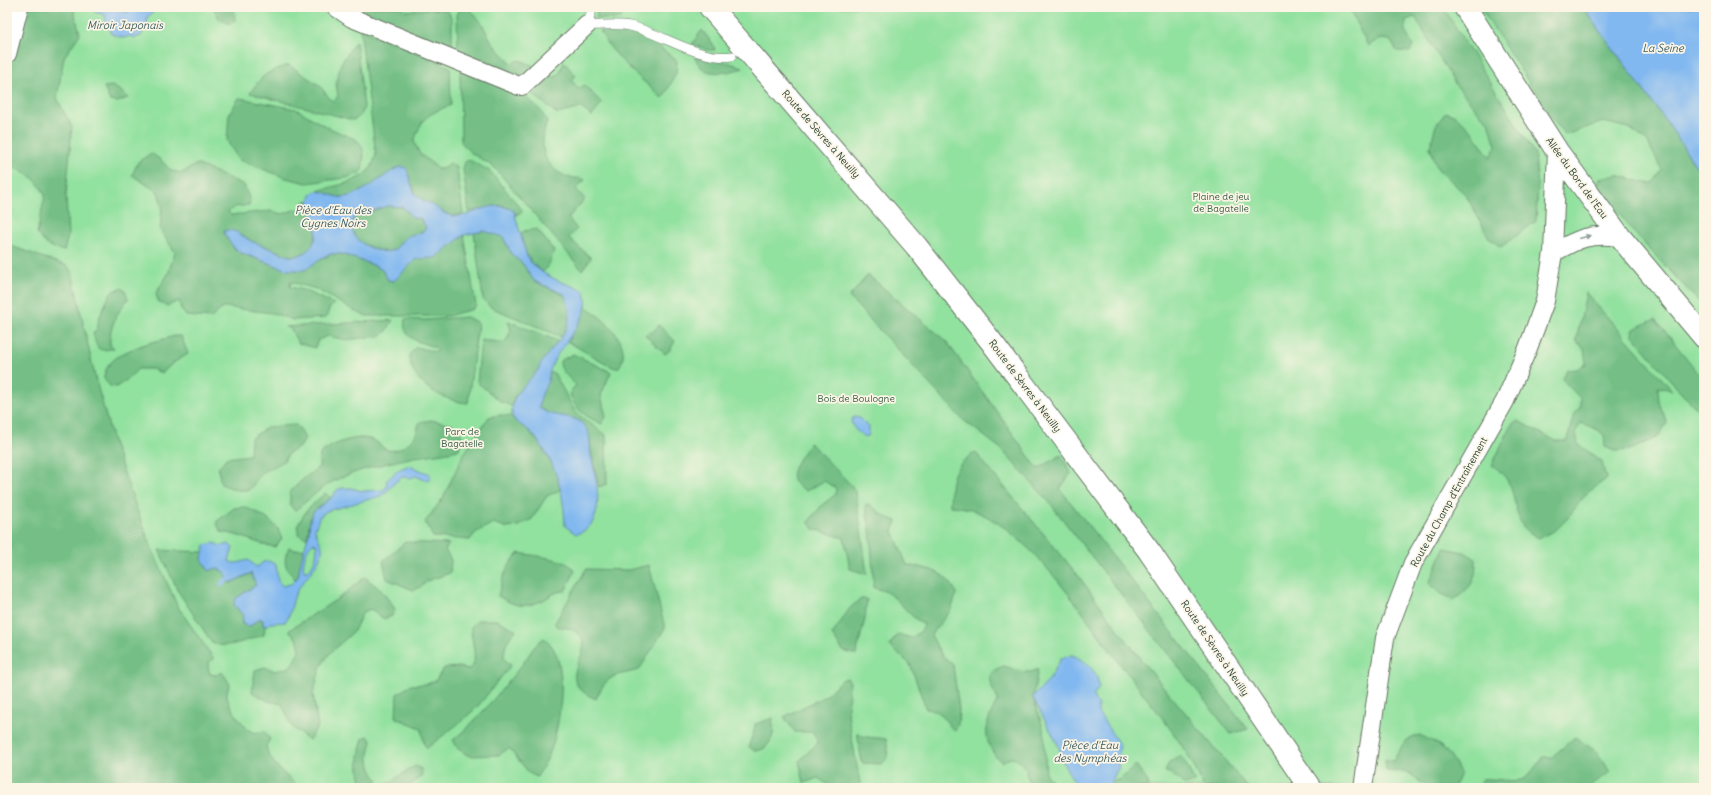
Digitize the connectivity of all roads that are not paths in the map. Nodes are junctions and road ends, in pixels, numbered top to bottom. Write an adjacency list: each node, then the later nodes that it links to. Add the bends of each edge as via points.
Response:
1 (19, 7): 7 (street)
2 (336, 7): 6 (street, via 352,18 519,86 522,86)
3 (593, 7): 6 (lane)
4 (710, 7): 14 (street, Route de Sèvres à Neuilly, via 917,247 990,340 1148,551)
5 (1465, 7): 9 (street, Allée du Bord de l'Eau)
6 (586, 25): 8 (lane, via 629,26 697,51 724,57)
7 (7, 54)
8 (732, 56)
9 (1557, 151): 10 (street, Allée du Bord de l'Eau); 11 (street, Route du Champ d'Entraînement)
10 (1620, 237): 11 (street, one-way to 10, via 1582,237); 12 (street, Allée du Bord de l'Eau)
11 (1553, 253): 13 (street, Route du Champ d'Entraînement, via 1545,301 1528,348 1491,427 1413,563 1385,638)
12 (1704, 337)
13 (1361, 786)
14 (1310, 788)

